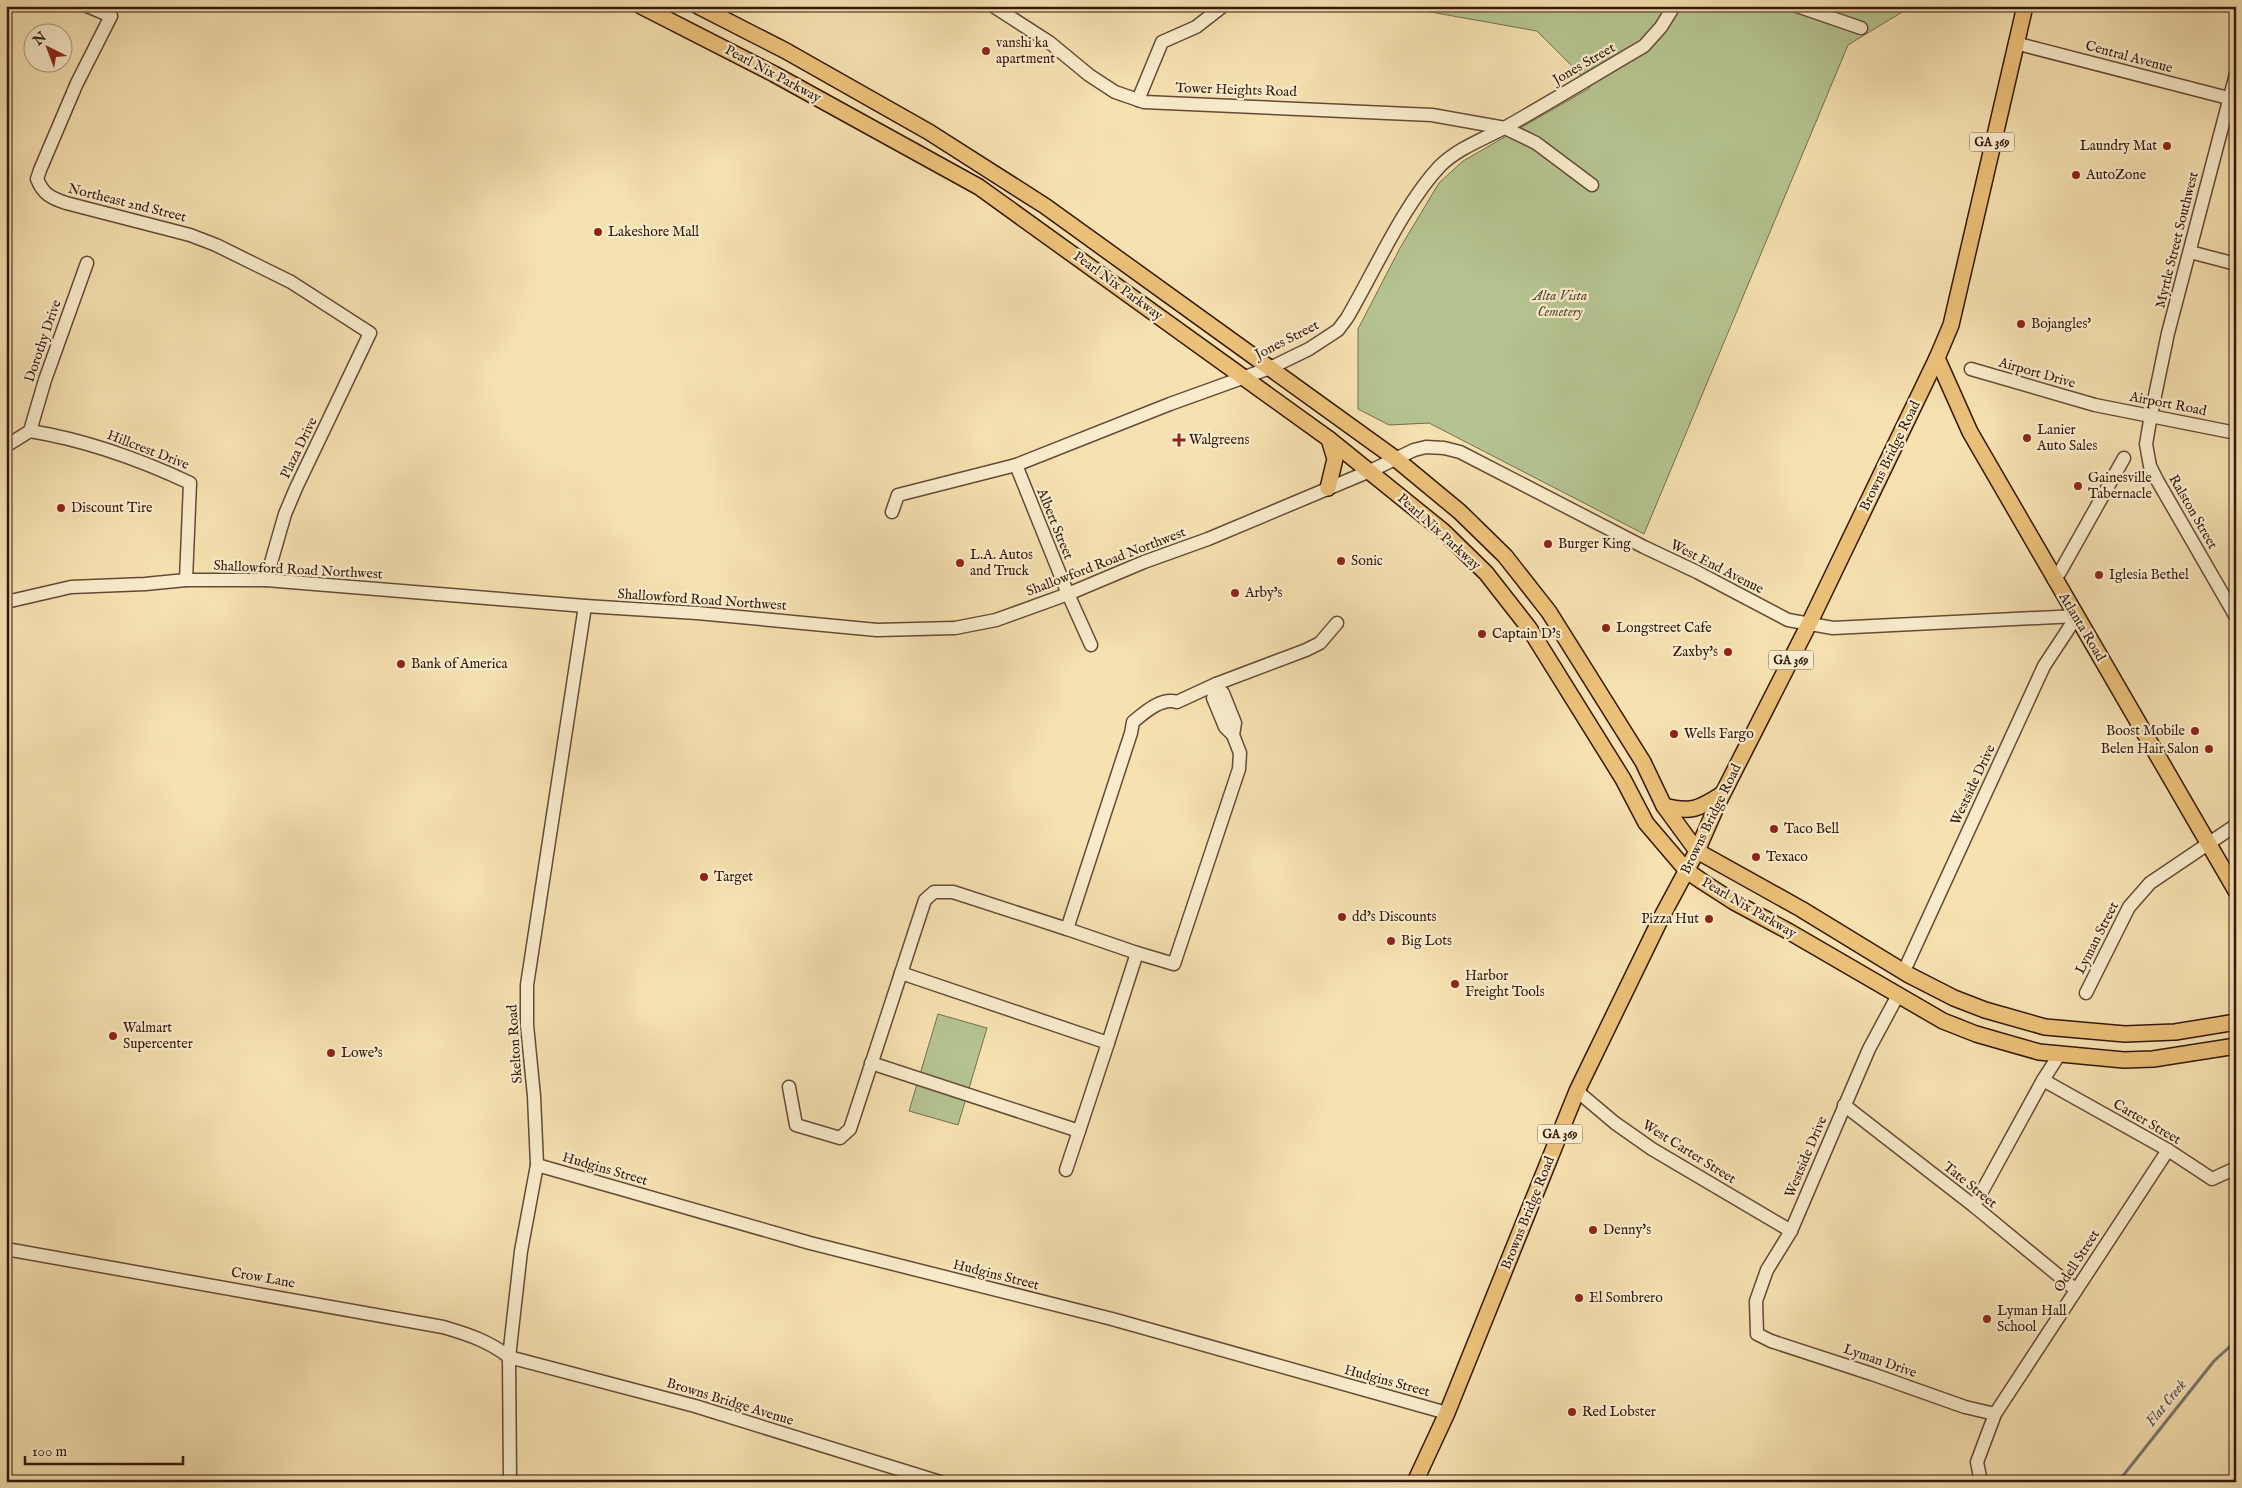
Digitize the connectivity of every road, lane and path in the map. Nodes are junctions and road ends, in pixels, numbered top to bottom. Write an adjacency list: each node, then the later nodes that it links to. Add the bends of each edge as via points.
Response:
1 (87, 6): 19 (street, Northeast 2nd Street, via 111,16 77,83 40,170 37,179 41,189 49,198 190,235 216,245 290,282)
2 (641, 6): 23 (main road, Pearl Nix Parkway, via 774,74 979,187)
3 (698, 6): 21 (main road, Pearl Nix Parkway, via 786,51 951,145 1045,206)
4 (993, 6): 12 (street, Tower Heights Road, via 1049,42 1115,92)
5 (1223, 6): 12 (street, via 1196,27 1162,42)
6 (1674, 6): 14 (street, Jones Street, via 1644,46)
7 (1797, 6): 9 (street)
8 (2025, 6): 10 (main road, Browns Bridge Road / GA 369)
9 (1861, 28)
10 (2015, 43): 13 (street, Central Avenue); 20 (main road, Browns Bridge Road / GA 369, via 1953,316)
11 (2236, 74): 13 (street, Myrtle Street Southwest)
12 (1138, 100): 14 (street, Tower Heights Road, via 1432,115)
13 (2232, 100): 16 (street, Myrtle Street Southwest)
14 (1505, 128): 15 (street, Tower Heights Road, via 1536,143); 21 (street, Jones Street, via 1442,164 1426,181 1338,330)
15 (1592, 185)
16 (2190, 252): 18 (street); 25 (street, Myrtle Street Southwest, via 2168,333)
17 (87, 263): 26 (street, Dorothy Drive)
18 (2236, 264)
19 (370, 333): 38 (street, Plaza Drive, via 285,514)
20 (1936, 358): 36 (main road, Atlanta Road, via 1970,432); 45 (main road, Browns Bridge Road / GA 369)
21 (1270, 368): 23 (street, Jones Street); 31 (main road, Pearl Nix Parkway)
22 (1971, 369): 24 (street, Airport Drive)
23 (1242, 378): 28 (main road, Pearl Nix Parkway); 32 (street, Jones Street)
24 (2095, 405): 25 (street, Airport Road)
25 (2151, 415): 27 (street, Airport Road); 43 (street, Ralston Street, via 2146,444 2150,466)
26 (30, 431): 29 (street); 37 (street, Hillcrest Drive, via 93,445 190,483)
27 (2236, 433)
28 (1329, 439): 33 (main road, Pearl Nix Parkway); 34 (main road, via 1335,459)
29 (6, 446)
30 (2124, 458): 36 (street)
31 (1396, 459): 33 (street, West End Avenue); 45 (street, West End Avenue, via 1426,447 1460,452 1788,620); 49 (main road, Pearl Nix Parkway, via 1460,512 1501,552 1549,612 1643,762)
32 (1016, 466): 35 (street, Jones Street, via 898,495); 39 (street, Albert Street)
33 (1370, 471): 34 (street, Shallowford Road Northwest); 53 (main road, Pearl Nix Parkway, via 1443,531 1486,574 1529,628 1623,779 1646,823)
34 (1328, 488): 39 (street, Shallowford Road Northwest)
35 (892, 512)
36 (2057, 576): 42 (main road, Atlanta Road)
37 (186, 580): 38 (street, Shallowford Road Northwest); 40 (street, Shallowford Road Northwest, via 71,587)
38 (266, 580): 41 (street, Shallowford Road Northwest)
39 (1068, 594): 41 (street, Shallowford Road Northwest, via 996,620 955,628 918,630 877,630); 46 (street, Albert Street)
40 (6, 602)
41 (585, 606): 72 (street, Skelton Road, via 527,985)
42 (2077, 616): 45 (street, West End Avenue, via 1833,628); 51 (main road, Atlanta Road); 57 (street, Westside Drive, via 2044,666)
43 (2236, 617)
44 (1338, 623): 47 (street, via 1320,643)
45 (1809, 624): 48 (main road, Browns Bridge Road / GA 369)
46 (1091, 645)
47 (1216, 686): 55 (street, via 1177,702 1171,700 1133,722); 56 (street, via 1213,698 1224,711 1225,727 1233,735 1240,753 1239,769 1174,964)
48 (1722, 794): 49 (main road, via 1694,810); 52 (main road, Browns Bridge Road / GA 369)
49 (1664, 806): 52 (main road, Pearl Nix Parkway)
50 (2236, 825): 51 (street, Lyman Street)
51 (2207, 844): 54 (main road, Atlanta Road); 59 (street, Lyman Street, via 2150,883 2129,907)
52 (1697, 851): 53 (main road, Browns Bridge Road / GA 369); 57 (main road, Pearl Nix Parkway)
53 (1687, 871): 60 (main road, Pearl Nix Parkway, via 1734,902); 68 (main road, Browns Bridge Road / GA 369)
54 (2236, 891)
55 (1067, 929): 56 (street); 58 (street, via 953,892 934,892 926,900)
56 (1137, 952): 62 (street)
57 (1904, 971): 61 (main road, Pearl Nix Parkway, via 1954,998 1985,1010 2062,1029 2151,1033)
58 (901, 973): 62 (street); 65 (street)
59 (2086, 993)
60 (1898, 995): 64 (main road, Pearl Nix Parkway, via 1943,1021 1976,1034); 69 (street, Westside Drive)
61 (2236, 1022)
62 (1108, 1043): 70 (street)
63 (2236, 1046): 64 (main road, Pearl Nix Parkway, via 2153,1059)
64 (2059, 1055): 66 (street)
65 (871, 1063): 67 (street, via 850,1129 840,1138 796,1125); 70 (street)
66 (2043, 1080): 71 (street, Carter Street); 75 (street)
67 (789, 1087)
68 (1576, 1092): 76 (street, West Carter Street, via 1652,1150); 81 (main road, Browns Bridge Road / GA 369)
69 (1844, 1105): 75 (street, Tate Street); 76 (street, Westside Drive)
70 (1078, 1131): 74 (street)
71 (2168, 1150): 73 (street, Carter Street, via 2212,1179); 78 (street, Odell Street)
72 (537, 1165): 80 (street, Skelton Road, via 521,1252); 81 (street, Hudgins Street, via 810,1243 1112,1319)
73 (2236, 1168)
74 (1066, 1170)
75 (1974, 1206): 78 (street, Tate Street)
76 (1791, 1231): 79 (street, Westside Drive, via 1767,1270 1756,1301)
77 (6, 1249): 80 (street, Crow Lane, via 442,1327 495,1346)
78 (2076, 1290): 82 (street, Odell Street)
79 (1757, 1334): 82 (street, Lyman Drive, via 1965,1408)
80 (509, 1357): 83 (street, Skelton Road); 84 (street, Browns Bridge Avenue, via 695,1406)
81 (1447, 1413): 85 (main road, Browns Bridge Road / GA 369)
82 (1995, 1414): 86 (street, Odell Street, via 1977,1462)
83 (510, 1482)
84 (940, 1482)
85 (1415, 1482)
86 (1981, 1482)

